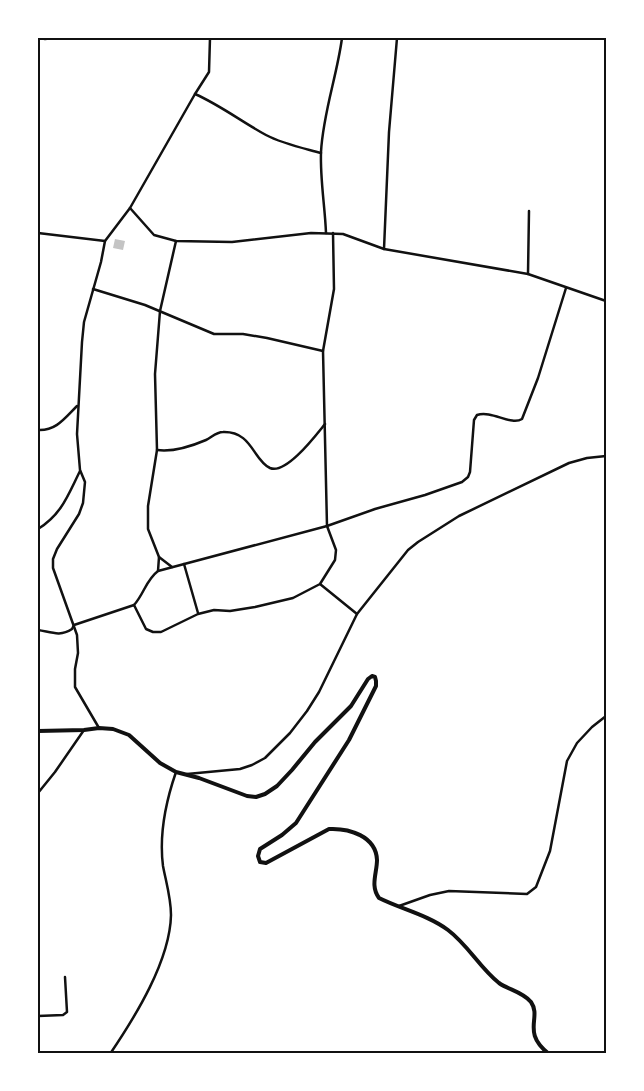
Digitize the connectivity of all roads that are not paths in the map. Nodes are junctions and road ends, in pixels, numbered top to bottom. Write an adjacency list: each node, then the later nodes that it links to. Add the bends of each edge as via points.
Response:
1 (40, 38): 2 (street)
2 (53, 38)
3 (210, 38): 6 (street, via 209,72)
4 (342, 38): 7 (street)
5 (397, 38): 15 (street)
6 (195, 94): 7 (street, via 266,135); 8 (street)
7 (321, 153): 11 (street)
8 (130, 208): 13 (street); 14 (street, via 154,235)
9 (529, 211): 16 (street)
10 (38, 233): 13 (street)
11 (326, 233): 12 (street); 14 (street, via 232,242)
12 (334, 233): 15 (street); 21 (street, via 334,289)
13 (105, 241): 18 (street)
14 (176, 241): 20 (street)
15 (384, 250): 16 (street)
16 (528, 274): 17 (street)
17 (566, 288): 19 (street); 28 (street, via 522,419 515,421 484,413 477,415 468,477 425,495)
18 (93, 289): 20 (street); 22 (street, via 84,322)
19 (606, 301)
20 (160, 311): 21 (street, via 214,334 243,334); 25 (street, via 155,374)
21 (323, 351): 23 (street)
22 (77, 406): 24 (street, via 56,426); 27 (street)
23 (325, 424): 25 (street, via 299,454 277,469 267,466 245,439 224,431 203,442); 28 (street)
24 (38, 430)
25 (157, 450): 30 (street, via 147,518)
26 (606, 456): 37 (street, via 569,463 458,516 408,550)
27 (80, 470): 29 (street, via 61,509); 38 (street, via 85,482 83,503 53,559 53,568)
28 (327, 526): 31 (street); 34 (street, via 336,550 335,560)
29 (38, 528)
30 (159, 558): 32 (street); 33 (street)
31 (184, 564): 32 (street); 36 (street)
32 (172, 568): 33 (street)
33 (158, 571): 35 (street, via 151,576)
34 (320, 584): 36 (street, via 293,598 239,610); 37 (street)
35 (134, 605): 36 (street, via 146,629 153,632 161,632); 38 (street)
36 (198, 614)
37 (356, 614): 45 (street, via 307,711 265,758 240,768)
38 (74, 625): 39 (street, via 64,633); 41 (street, via 78,645 76,688)
39 (38, 630)
40 (606, 716): 47 (street, via 577,742 567,761 550,852 536,887 527,894 449,891)
41 (99, 728): 42 (street); 44 (street, via 129,735 160,763)
42 (84, 730): 43 (street); 46 (street)
43 (38, 732)
44 (176, 772): 45 (street); 50 (street, via 166,808 162,841 171,914 166,942 142,1004)
45 (186, 774): 47 (street, via 247,796 265,794 292,770 351,706 368,679 374,677 376,683 350,740 315,795 296,823 260,849 258,856 261,863 266,863 329,829 354,832 365,838 375,851 374,885 377,895)
46 (38, 793)
47 (398, 907): 51 (street, via 448,930 498,982 531,1002 534,1036)
48 (64, 977): 49 (street, via 68,1012)
49 (38, 1016)
50 (110, 1054)
51 (549, 1054)

